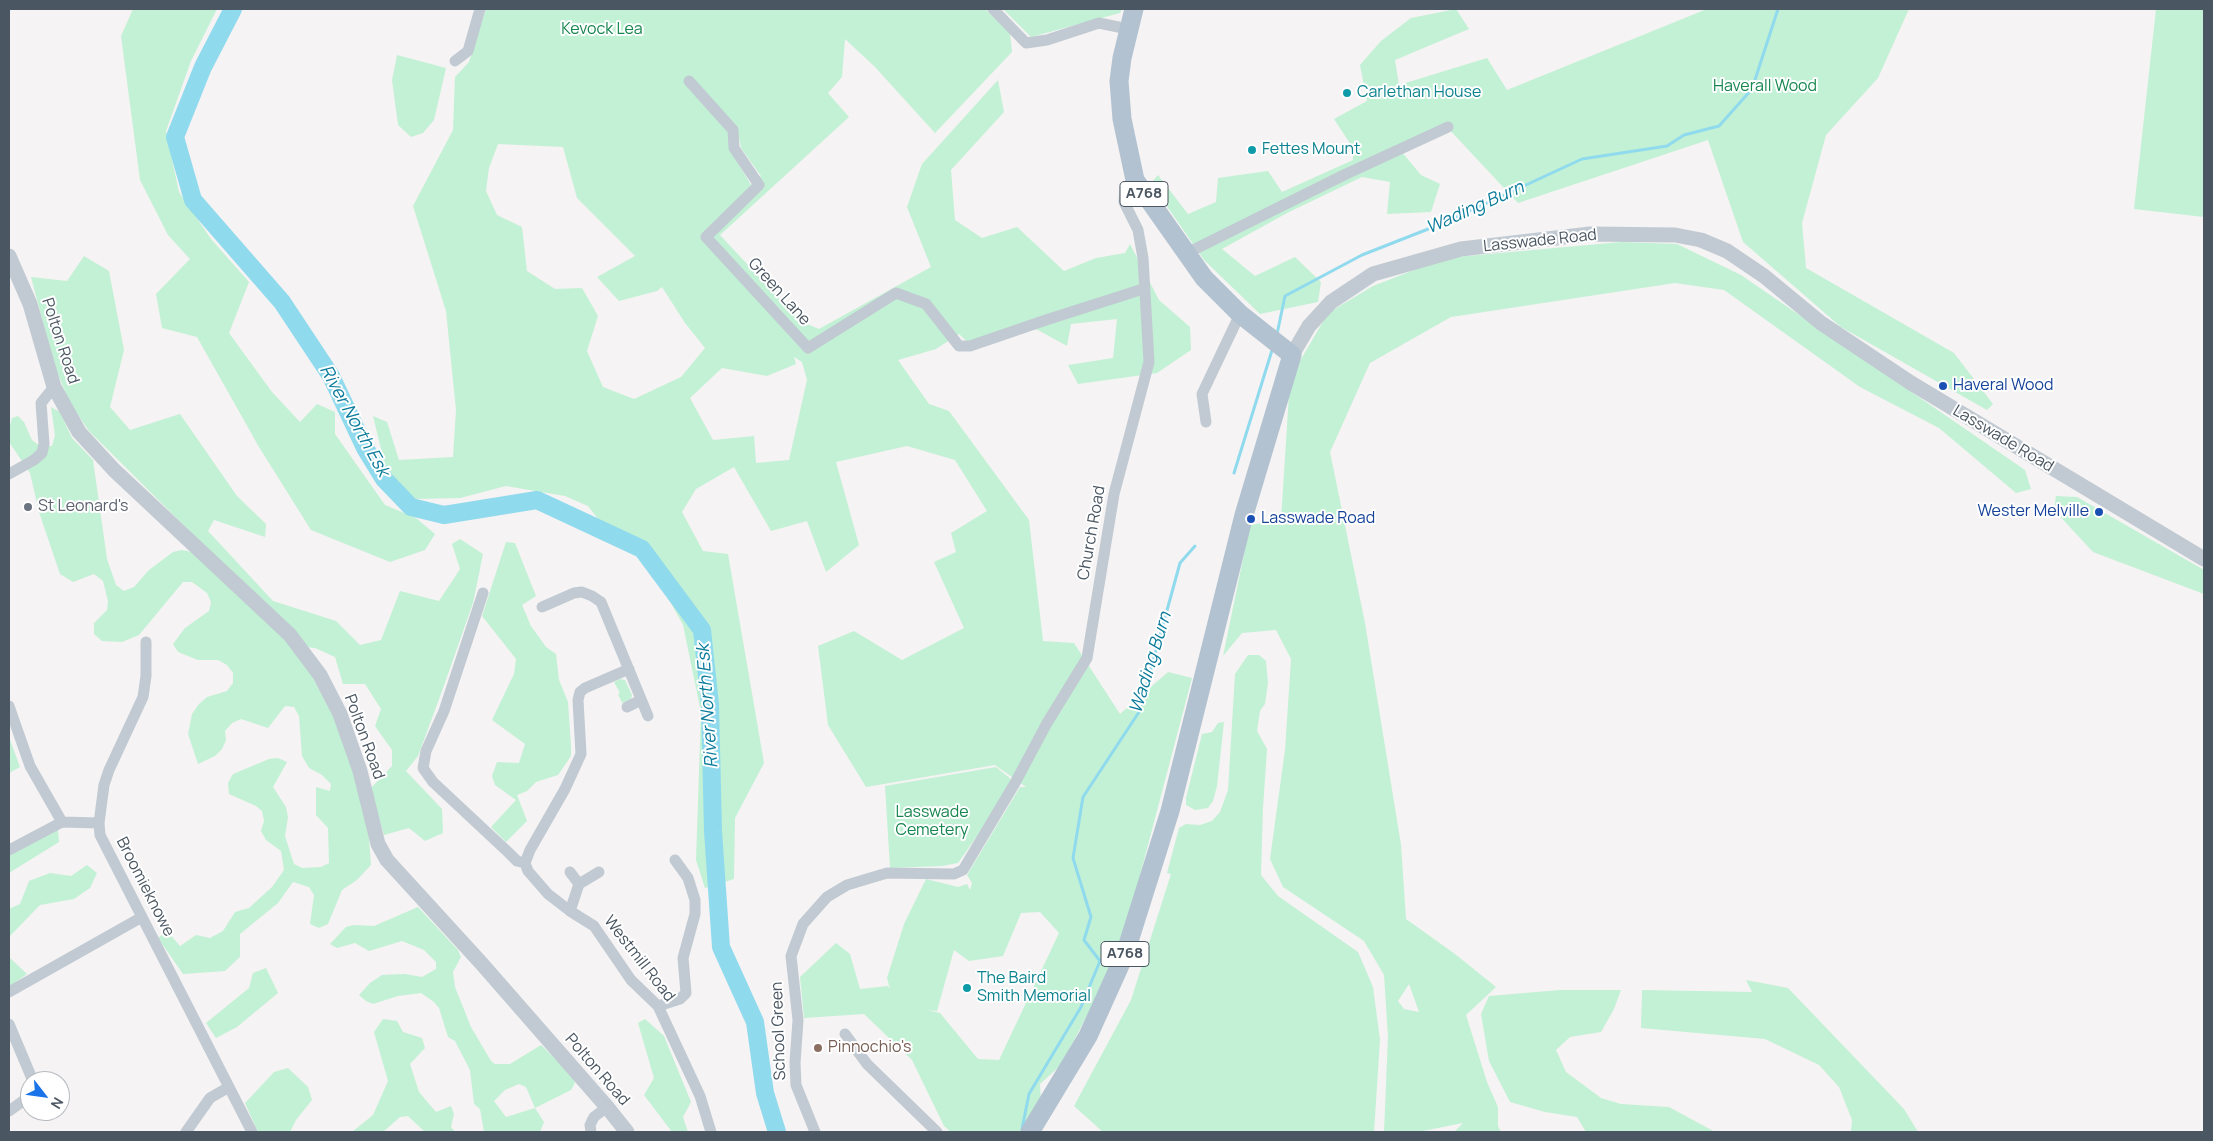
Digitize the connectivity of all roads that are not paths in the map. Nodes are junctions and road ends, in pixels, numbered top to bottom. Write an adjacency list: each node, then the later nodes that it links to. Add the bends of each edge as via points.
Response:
1 (480, 9): 5 (street, via 468,51)
2 (992, 9): 4 (street, via 1026,43 1047,40 1099,23)
3 (1134, 9): 4 (main road, A768)
4 (1128, 28): 8 (main road, A768, via 1119,81 1122,119)
5 (455, 62)
6 (689, 82): 11 (street, Green Lane, via 733,130 734,148 759,184 706,237 808,348 896,293 926,304 959,346 970,346)
7 (1448, 127): 9 (street)
8 (1135, 180): 9 (main road, A768); 11 (street, Church Road, via 1125,188 1124,202 1138,230 1143,258)
9 (1185, 254): 12 (main road, A768)
10 (9, 256): 14 (street, Polton Road, via 30,304)
11 (1143, 289): 36 (street, Church Road, via 1149,362 1114,494 1087,658 963,870 954,874 887,873 846,884 827,897 803,924)
12 (1240, 314): 13 (main road, A768); 15 (street, via 1202,394)
13 (1280, 346): 17 (street, Lasswade Road, via 1309,326 1331,302 1373,274 1461,248 1590,234 1675,235 1701,240 1727,250 1821,323 1911,384); 53 (main road, Lasswade Road / A768, via 1244,515 1170,811 1125,954 1088,1036)
14 (54, 387): 16 (street, via 41,403 42,453); 44 (street, Polton Road, via 79,432 114,470 290,635 320,675 340,714 360,771 378,844 386,860)
15 (1206, 422)
16 (9, 474)
17 (2204, 559)
18 (483, 593): 30 (street, Westmill Road, via 444,712 426,751 423,768 433,782 517,861)
19 (542, 607): 21 (street, via 551,596 582,592 601,602)
20 (146, 642): 27 (street, Broomieknowe, via 143,696 109,770)
21 (629, 669): 22 (street); 30 (street, via 580,692 581,754)
22 (641, 700): 24 (street); 25 (street)
23 (9, 706): 26 (street, via 30,766)
24 (627, 707)
25 (648, 716)
26 (62, 822): 27 (street); 28 (street)
27 (99, 823): 35 (street, Broomieknowe, via 102,841)
28 (9, 850)
29 (674, 860): 38 (street, via 688,878 695,900 683,958 686,993 680,999)
30 (525, 864): 34 (street, Westmill Road, via 548,894)
31 (570, 872): 33 (street)
32 (599, 872): 33 (street)
33 (580, 884): 34 (street)
34 (570, 911): 38 (street, Westmill Road, via 594,926 631,980)
35 (142, 917): 37 (street); 42 (street, Broomieknowe)
36 (791, 956): 51 (street, School Green, via 798,1020 794,1063 796,1085)
37 (9, 992)
38 (658, 1006): 50 (street, Westmill Road, via 700,1096)
39 (9, 1024): 41 (street)
40 (846, 1034): 52 (street, via 867,1064)
41 (29, 1071)
42 (229, 1087): 46 (street, via 210,1098); 47 (street, Broomieknowe)
43 (20, 1103): 45 (street)
44 (607, 1106): 48 (street, via 594,1117 590,1125); 49 (street, Polton Road)
45 (9, 1111)
46 (186, 1132)
47 (252, 1132)
48 (592, 1132)
49 (627, 1132)
50 (711, 1132)
51 (815, 1132)
52 (937, 1132)
53 (1030, 1132)

